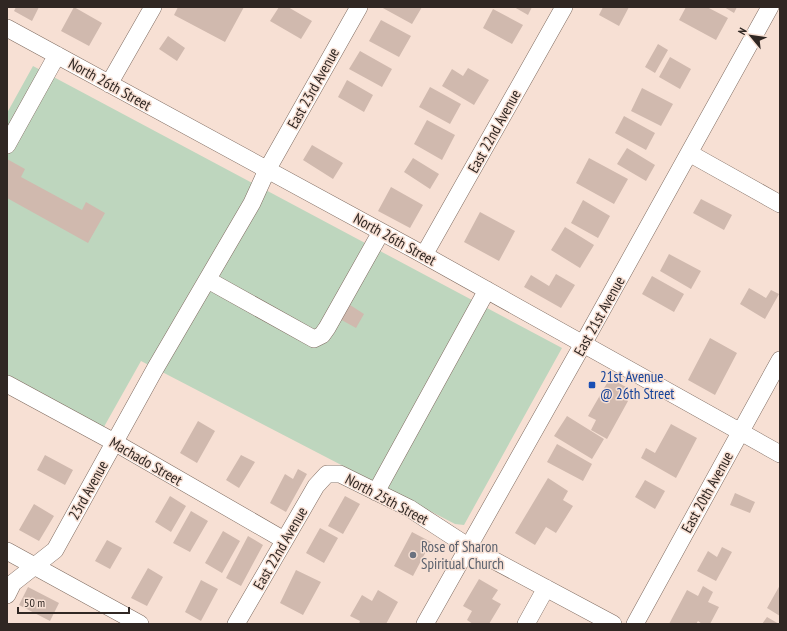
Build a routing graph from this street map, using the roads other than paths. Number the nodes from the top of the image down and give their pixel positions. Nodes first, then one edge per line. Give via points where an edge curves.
1 (153, 7) edge
2 (359, 7) edge
3 (564, 7) edge
4 (770, 7) edge
5 (7, 28) edge
6 (57, 55) junction
7 (109, 84) junction
8 (7, 145) edge
9 (689, 153) junction
10 (267, 170) junction
11 (780, 204) edge
12 (381, 232) junction
13 (424, 255) junction
14 (208, 280) junction
15 (487, 290) junction
16 (583, 344) junction
17 (780, 360) edge
18 (7, 384) edge
19 (740, 432) junction
20 (114, 442) junction
21 (780, 454) edge
22 (327, 474) joint
23 (376, 492) junction
24 (284, 540) junction
25 (470, 547) junction
26 (7, 551) edge
27 (36, 566) junction
28 (546, 588) junction
29 (7, 595) edge
30 (140, 624) edge
31 (236, 624) edge
32 (425, 624) edge
33 (526, 624) edge
34 (613, 624) edge
35 (635, 624) edge

1 - 7 street
2 - 10 street, East 23rd Avenue
3 - 13 street, East 22nd Avenue
4 - 9 street, East 21st Avenue
5 - 6 street, North 26th Street
6 - 7 street, North 26th Street
6 - 8 street
7 - 10 street, North 26th Street
9 - 11 street
9 - 16 street, East 21st Avenue
10 - 12 street, North 26th Street
10 - 14 street, East 23rd Avenue via 252,203
12 - 13 street, North 26th Street
12 - 14 street via 327,328 322,335 314,339
13 - 15 street, North 26th Street
14 - 20 street, 23rd Avenue
15 - 16 street, North 26th Street
15 - 23 street
16 - 19 street, North 26th Street
16 - 25 street, East 21st Avenue
17 - 19 street, East 20th Avenue
18 - 20 street, Machado Street
19 - 21 street, North 26th Street
19 - 35 street, East 20th Avenue
20 - 24 street, Machado Street
20 - 27 street, 23rd Avenue via 55,550
22 - 23 street, North 25th Street via 340,474
22 - 24 street, East 22nd Avenue via 316,486
23 - 25 street, North 25th Street via 409,508
24 - 31 street, East 22nd Avenue
25 - 28 street, North 25th Street
25 - 32 street, East 21st Avenue
26 - 27 street
27 - 29 street, 23rd Avenue via 13,583
27 - 30 street
28 - 33 street
28 - 34 street, North 25th Street

